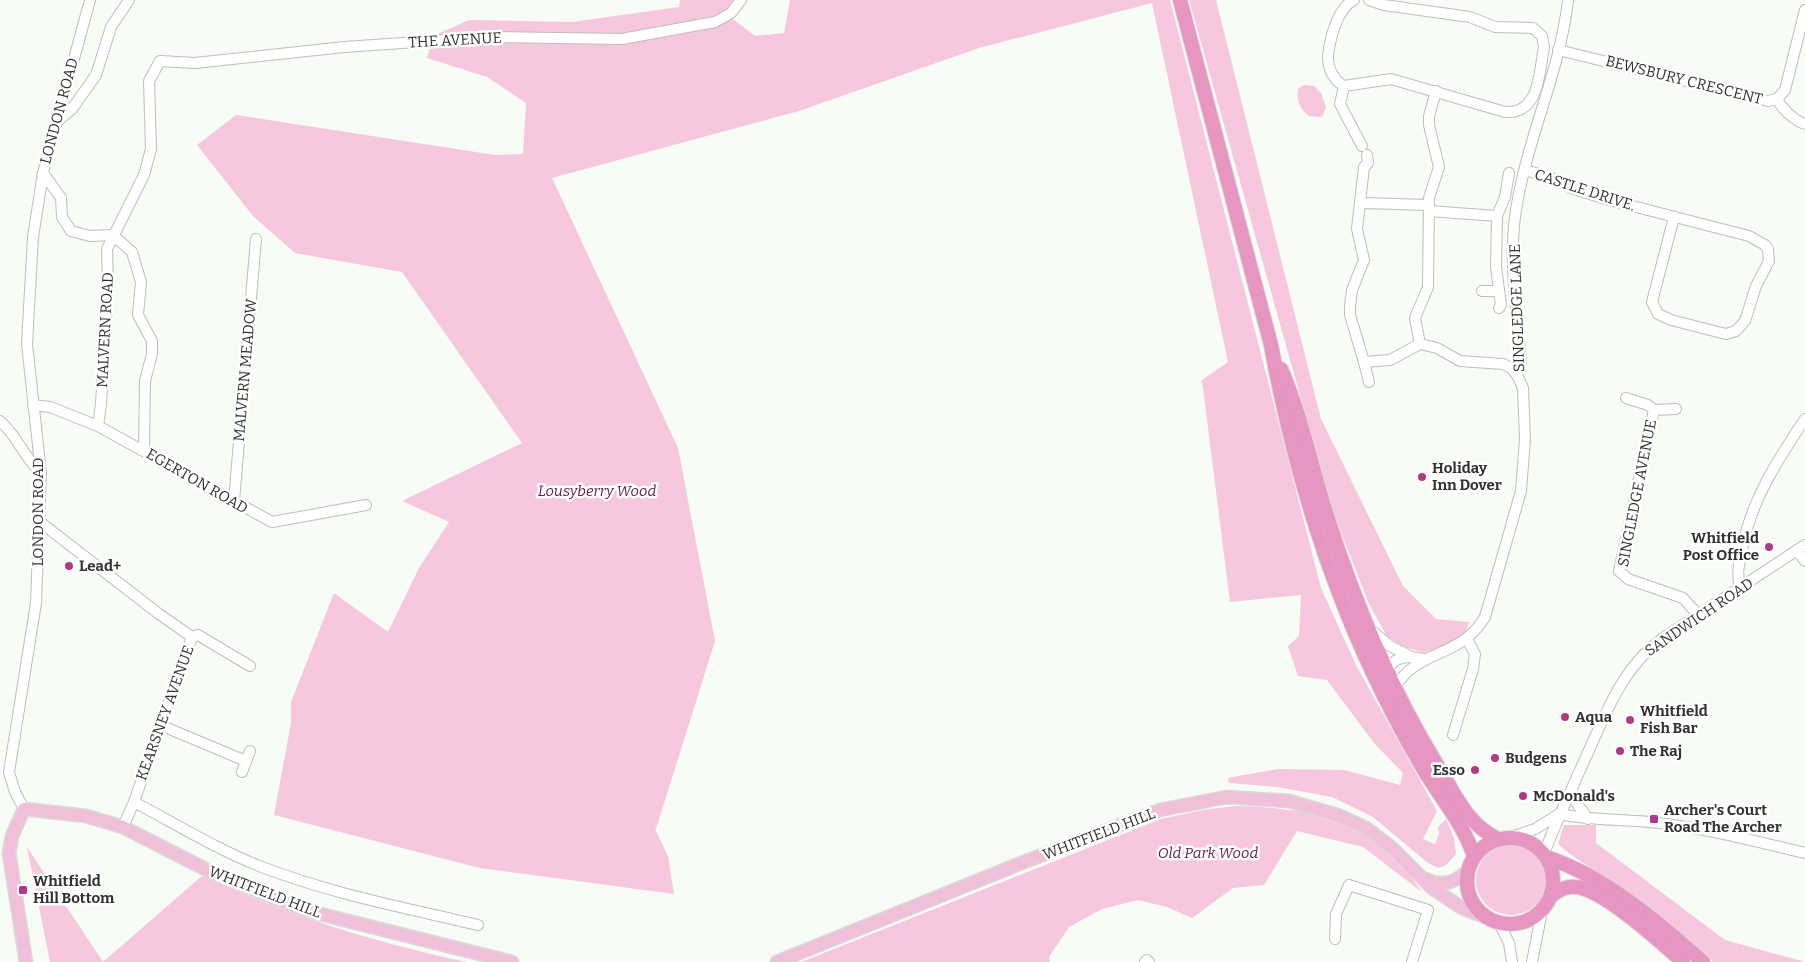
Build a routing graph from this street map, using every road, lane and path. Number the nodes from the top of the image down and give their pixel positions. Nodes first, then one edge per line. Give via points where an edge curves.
1 (90, 0) edge
2 (129, 0) edge
3 (741, 0) edge
4 (1180, 0) edge
5 (1354, 0) edge
6 (1369, 0) edge
7 (1568, 0) edge
8 (1805, 10) edge
9 (1558, 50) junction
10 (160, 61) joint
11 (1344, 86) junction
12 (1436, 91) junction
13 (1777, 99) junction
14 (56, 122) junction
15 (1805, 124) edge
16 (1525, 170) junction
17 (1509, 172) dead end
18 (43, 173) junction
19 (1362, 203) junction
20 (1429, 208) junction
21 (1497, 216) junction
22 (1674, 217) junction
23 (113, 235) junction
24 (256, 238) dead end
25 (1482, 291) dead end
26 (1497, 291) junction
27 (1499, 308) dead end
28 (1420, 344) junction
29 (1271, 345) junction
30 (1364, 362) junction
31 (1518, 375) junction
32 (1369, 382) dead end
33 (1626, 398) dead end
34 (33, 405) junction
35 (1676, 409) dead end
36 (1654, 410) junction
37 (1805, 419) edge
38 (0, 421) edge
39 (98, 426) junction
40 (144, 450) junction
41 (41, 473) junction
42 (234, 501) junction
43 (366, 505) dead end
44 (40, 522) junction
45 (1801, 548) edge
46 (1805, 561) edge
47 (1741, 588) junction
48 (1699, 616) junction
49 (1368, 626) junction
50 (192, 637) junction
51 (1467, 639) junction
52 (1408, 655) junction
53 (1424, 659) junction
54 (250, 666) dead end
55 (1387, 670) junction
56 (1395, 687) junction
57 (1385, 699) junction
58 (160, 725) junction
59 (1453, 735) dead end
60 (242, 772) dead end
61 (1570, 794) junction
62 (134, 802) junction
63 (24, 808) junction
64 (1559, 814) junction
65 (1588, 818) junction
66 (123, 827) junction
67 (1505, 838) junction
68 (1805, 853) edge
69 (1545, 855) junction
70 (1474, 856) junction
71 (1468, 870) junction
72 (1417, 873) junction
73 (1591, 887) junction
74 (1551, 896) junction
75 (1542, 911) junction
76 (1493, 921) junction
77 (478, 925) dead end
78 (1335, 939) dead end
79 (26, 962) edge
80 (512, 962) edge
81 (777, 962) edge
82 (1145, 962) edge
83 (1149, 962) edge
84 (1412, 962) edge
85 (1512, 962) edge
86 (1532, 962) edge
87 (1682, 962) edge
88 (1703, 962) edge

1 - 14 street, LONDON ROAD
2 - 14 street via 111,27 96,75 72,109
3 - 10 street, THE AVENUE via 731,13 715,22 622,39 491,37 344,47 195,63
4 - 29 highway
5 - 11 street via 1341,12 1328,56 1334,79
6 - 12 street via 1470,17 1495,27 1533,28 1542,36 1544,47 1535,94 1521,111 1505,112
7 - 9 street, SINGLEDGE LANE
8 - 13 street, BEWSBURY CRESCENT via 1785,90
9 - 13 street, BEWSBURY CRESCENT via 1768,101
9 - 16 street, SINGLEDGE LANE
10 - 23 street, MALVERN ROAD via 149,81 150,149 144,175
11 - 12 street via 1391,79
11 - 19 street via 1340,104 1368,162 1364,167
12 - 20 street via 1428,125 1439,167
13 - 15 street via 1786,111
14 - 18 street, LONDON ROAD
16 - 22 street, CASTLE DRIVE. via 1574,189
16 - 31 street, SINGLEDGE LANE via 1516,210 1513,260 1521,361
17 - 21 street via 1505,197
18 - 23 street via 61,198 62,217 71,231 90,236
18 - 34 street, LONDON ROAD via 29,278 27,344
19 - 20 street
19 - 30 street via 1357,229 1364,260 1352,290 1350,315
20 - 21 street
20 - 28 street via 1428,287 1415,318
21 - 26 street
22 - 22 street, CASTLE DRIVE. via 1749,236 1760,240 1768,249 1769,261 1756,286 1745,321 1736,331 1726,334 1671,320 1658,314 1654,308 1652,302
23 - 39 street, MALVERN ROAD via 107,249 108,286
23 - 40 street via 132,252 141,282 138,315 152,342 145,381
24 - 42 street, MALVERN MEADOW
25 - 26 street
26 - 27 street
28 - 30 street via 1390,360
28 - 31 street via 1437,348 1460,361 1503,364
29 - 49 highway via 1293,396 1326,512
29 - 57 highway via 1281,401 1315,520 1351,620
30 - 32 street
31 - 51 street, SINGLEDGE LANE via 1523,388 1525,439 1521,492 1485,617 1478,630
33 - 36 street, SINGLEDGE AVENUE
34 - 39 street, EGERTON ROAD via 50,407
34 - 41 street, LONDON ROAD
35 - 36 street, SINGLEDGE AVENUE
36 - 48 street, SINGLEDGE AVENUE via 1619,572 1628,579 1683,598
37 - 47 street via 1754,504 1740,559 1738,582
38 - 41 street
39 - 40 street, EGERTON ROAD
40 - 42 street, EGERTON ROAD
41 - 44 street, LONDON ROAD
42 - 43 street, EGERTON ROAD via 272,522
44 - 50 street, KEARSNEY AVENUE
44 - 63 street, LONDON ROAD via 36,603 9,772
45 - 46 street
45 - 47 street, SANDWICH ROAD
47 - 48 street, SANDWICH ROAD
48 - 61 street, SANDWICH ROAD via 1655,644 1630,669 1612,700
49 - 52 street via 1390,646
49 - 55 highway
50 - 54 street via 198,635
50 - 58 street, KEARSNEY AVENUE
51 - 53 street, SINGLEDGE LANE
51 - 59 street via 1475,654 1473,669
52 - 53 street
52 - 55 street via 1398,658
53 - 56 street, SINGLEDGE LANE via 1409,669
55 - 56 highway
55 - 57 street
56 - 67 highway via 1462,807 1479,827
57 - 70 highway via 1426,774 1463,829
58 - 60 street via 248,756
58 - 62 street, KEARSNEY AVENUE
61 - 64 street, SANDWICH ROAD
61 - 65 street
62 - 66 street, KEARSNEY AVENUE
62 - 77 street, WHITFIELD HILL via 262,867 319,887
63 - 66 main road, WHITFIELD HILL via 86,816
63 - 79 main road via 8,853
64 - 65 street
64 - 67 street, SANDWICH ROAD via 1535,829
64 - 69 street, SANDWICH ROAD
65 - 68 street via 1717,832
66 - 80 main road, WHITFIELD HILL via 213,873 304,910
67 - 69 highway via 1530,842
67 - 70 highway via 1482,847
69 - 73 highway via 1586,874
69 - 74 highway via 1553,876
70 - 71 highway
71 - 72 main road, WHITFIELD HILL via 1446,884 1427,880
71 - 76 highway via 1470,898 1477,909
72 - 76 main road, WHITFIELD HILL via 1450,901
72 - 81 main road, WHITFIELD HILL via 1366,828 1340,816 1289,801 1218,798 1160,810
73 - 74 highway via 1568,887
73 - 87 highway
73 - 88 highway via 1662,926
74 - 75 highway
75 - 76 highway via 1522,923
75 - 86 street
76 - 85 street via 1509,943
78 - 84 street via 1336,914 1349,885 1428,910
82 - 83 street

